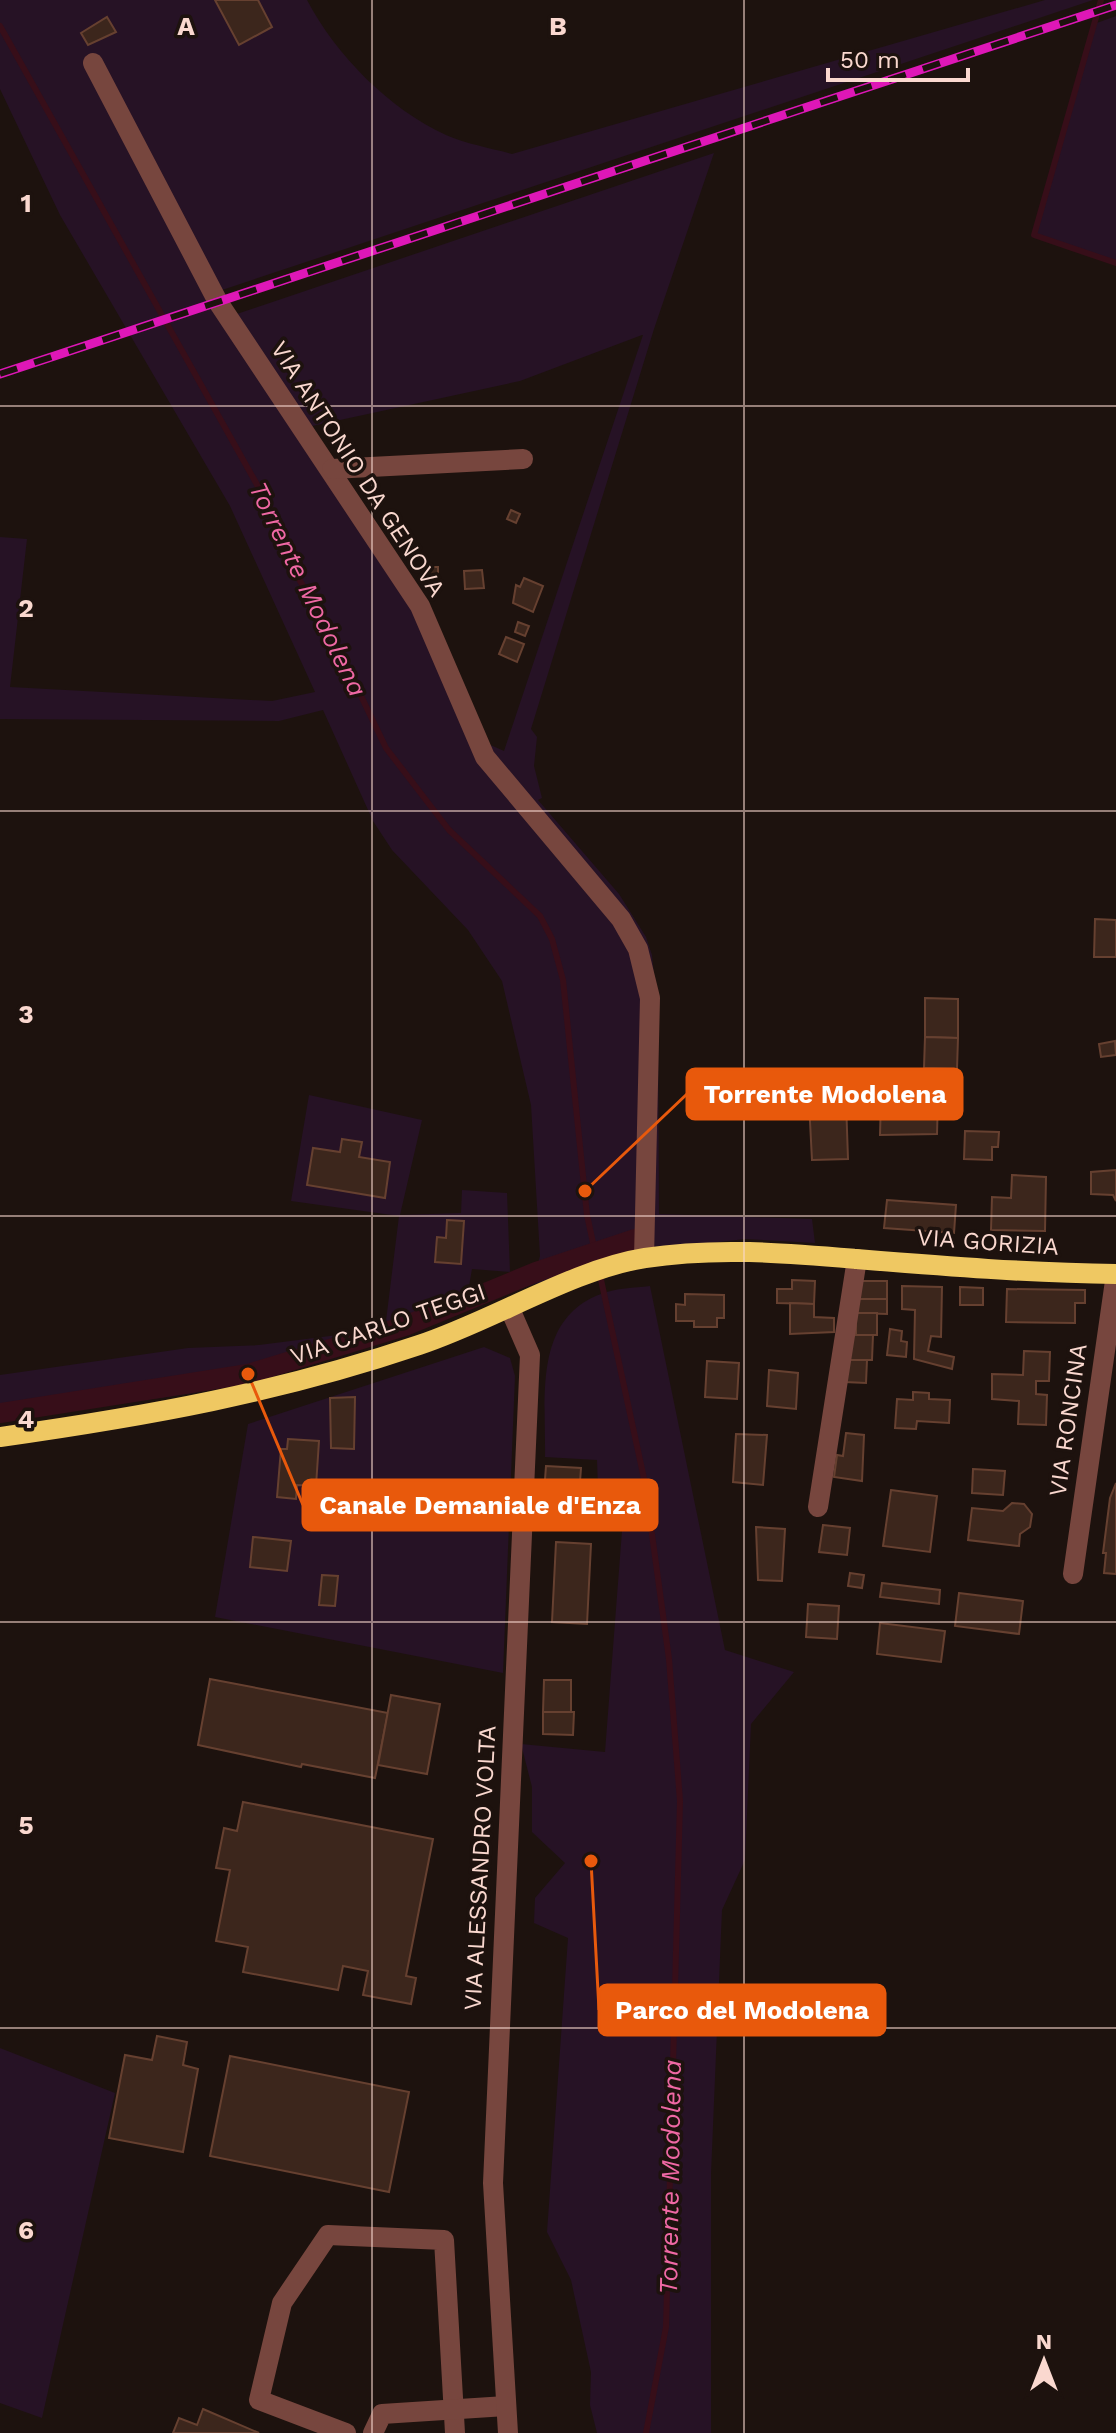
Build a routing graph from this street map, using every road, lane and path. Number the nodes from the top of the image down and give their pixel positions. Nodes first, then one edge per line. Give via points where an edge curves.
1 (93, 63) dead end
2 (523, 459) dead end
3 (332, 469) junction
4 (857, 1259) junction
5 (637, 1260) junction
6 (1116, 1274) edge
7 (510, 1309) junction
8 (0, 1437) edge
9 (818, 1507) dead end
10 (1073, 1574) dead end
11 (506, 2406) junction
12 (455, 2410) junction
13 (346, 2433) edge
14 (373, 2433) edge
15 (455, 2433) edge
16 (508, 2433) edge

1 - 3 street, VIA ANTONIO DA GENOVA via 218,302
2 - 3 street
3 - 5 street, VIA ANTONIO DA GENOVA via 420,606 485,757 621,919 638,949 650,998
4 - 5 main road, VIA GORIZIA via 760,1250
4 - 6 main road, VIA GORIZIA
4 - 9 street
5 - 7 main road, VIA GORIZIA
6 - 10 street, VIA RONCINA
7 - 8 main road, VIA CARLO TEGGI via 352,1369 267,1392
7 - 11 street, VIA ALESSANDRO VOLTA via 530,1355 493,2183
11 - 12 street
11 - 16 street, VIA ALESSANDRO VOLTA
12 - 13 street via 444,2240 328,2235 282,2303 259,2400
12 - 14 street via 382,2414
12 - 15 street

